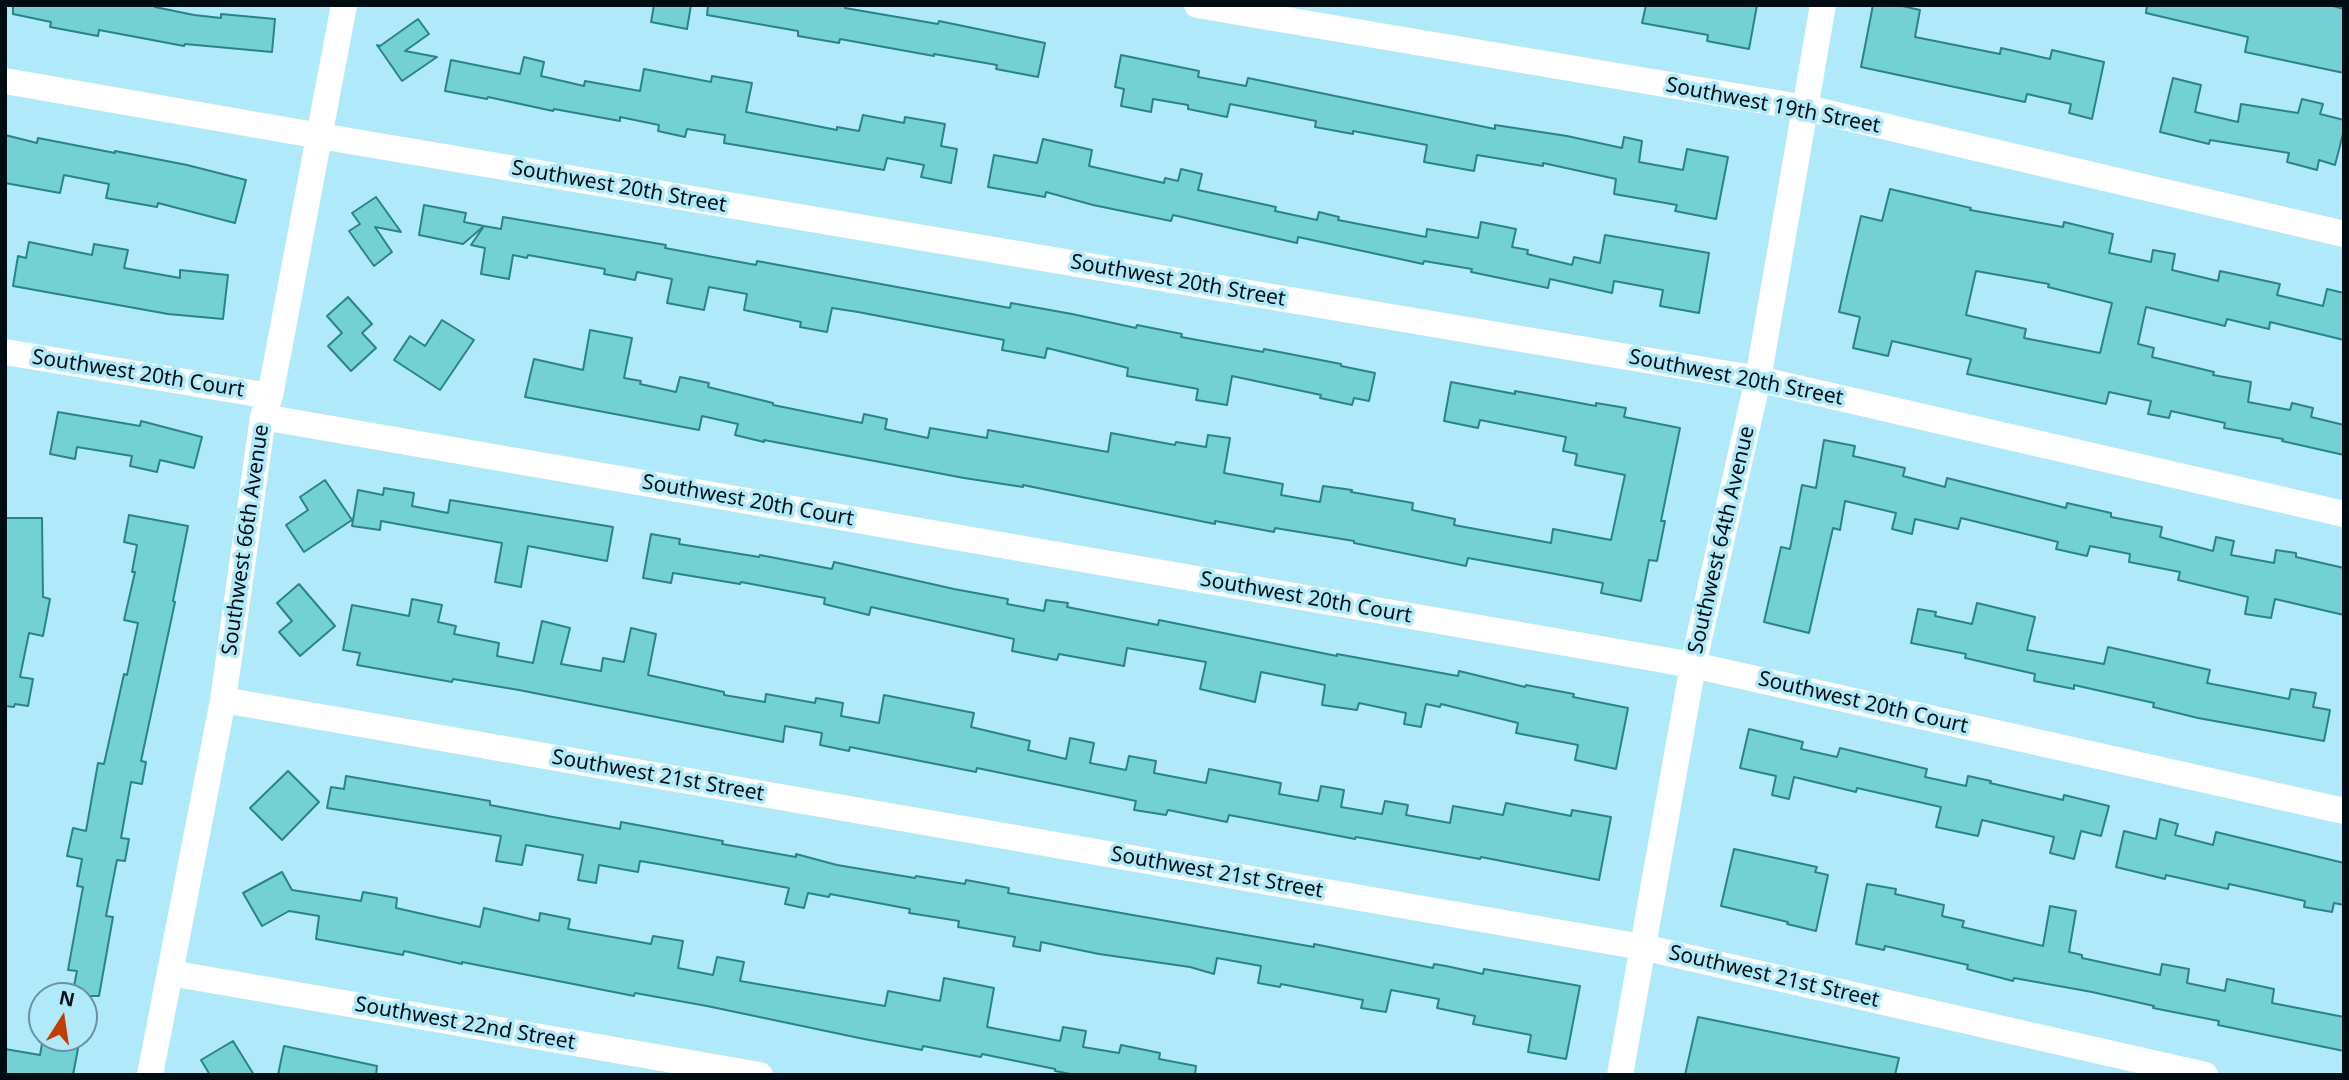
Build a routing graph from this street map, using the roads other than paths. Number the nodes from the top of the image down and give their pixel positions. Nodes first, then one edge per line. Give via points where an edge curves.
1 (344, 5) edge
2 (1197, 5) edge
3 (1823, 5) edge
4 (5, 81) edge
5 (1806, 108) junction
6 (320, 136) junction
7 (2344, 234) edge
8 (5, 352) edge
9 (1758, 379) junction
10 (266, 407) junction
11 (2344, 514) edge
12 (1693, 665) junction
13 (223, 700) junction
14 (2344, 811) edge
15 (1643, 947) junction
16 (170, 973) junction
17 (150, 1075) edge
18 (760, 1075) edge
19 (1620, 1075) edge
20 (2205, 1075) edge

1 - 6 street, Southwest 66th Avenue
2 - 5 street, Southwest 19th Street
3 - 5 street, Southwest 64th Avenue
4 - 6 street, Southwest 20th Street
5 - 7 street, Southwest 19th Street
5 - 9 street, Southwest 64th Avenue
6 - 9 street, Southwest 20th Street
6 - 10 street, Southwest 66th Avenue
8 - 10 street, Southwest 20th Court
9 - 11 street, Southwest 20th Street
9 - 12 street, Southwest 64th Avenue
10 - 12 street, Southwest 20th Court
10 - 13 street, Southwest 66th Avenue
12 - 14 street, Southwest 20th Court
12 - 15 street, Southwest 64th Avenue
13 - 15 street, Southwest 21st Street
13 - 16 street, Southwest 66th Avenue
15 - 19 street, Southwest 64th Avenue
15 - 20 street, Southwest 21st Street
16 - 17 street, Southwest 66th Avenue
16 - 18 street, Southwest 22nd Street

